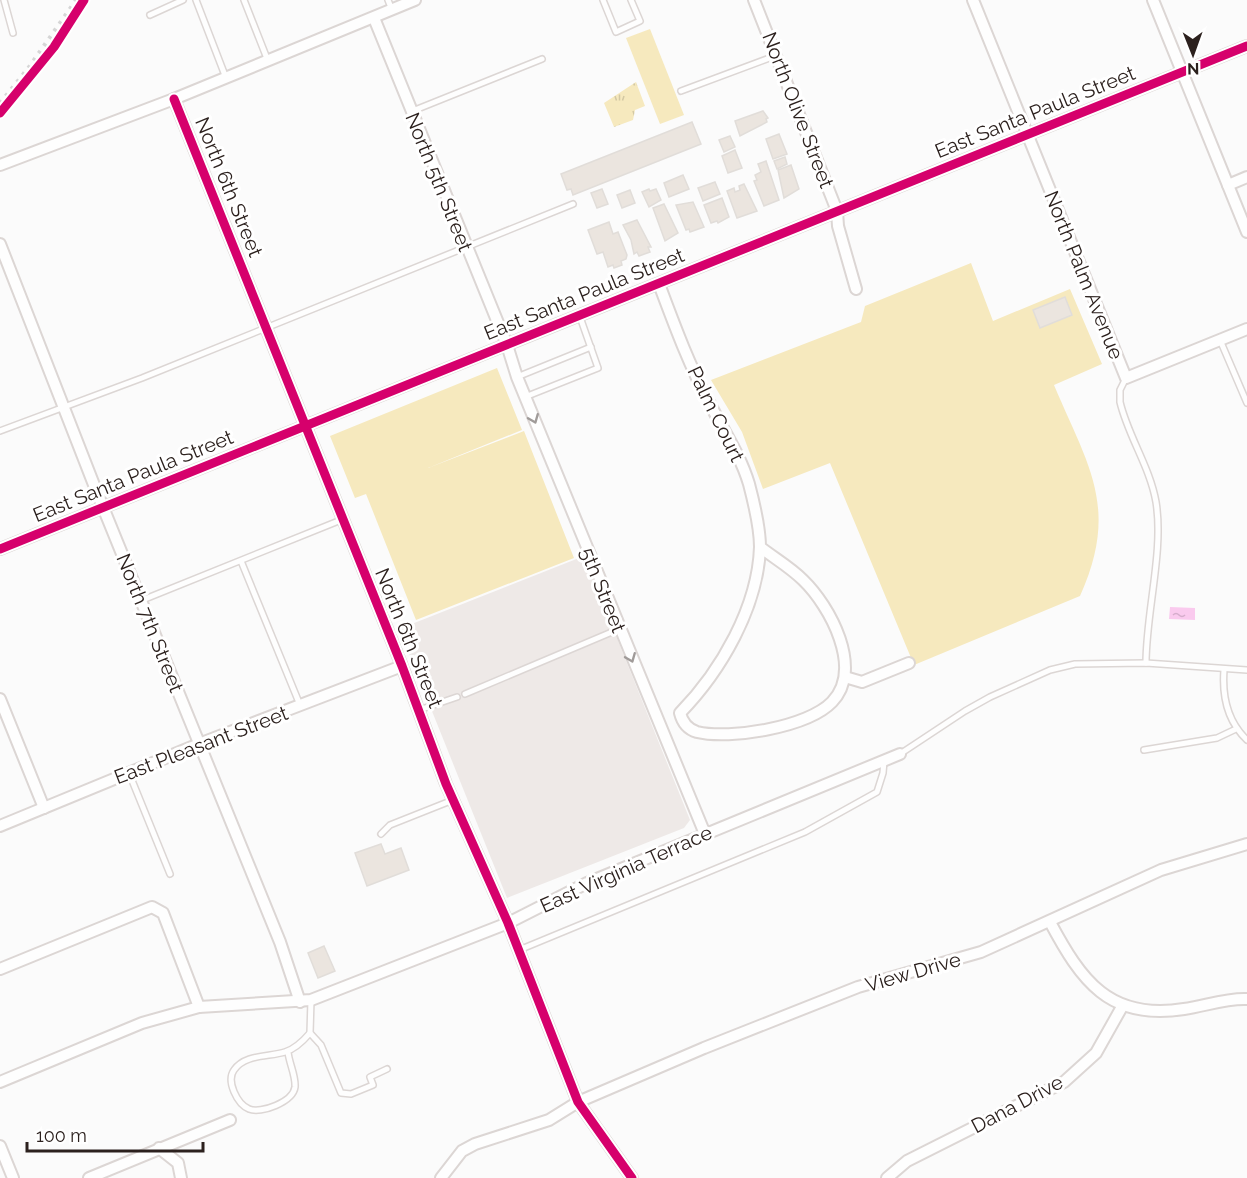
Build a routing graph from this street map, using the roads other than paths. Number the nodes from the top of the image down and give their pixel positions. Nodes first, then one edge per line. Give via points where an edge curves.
1 (4, 0) edge
2 (183, 0) edge
3 (196, 0) edge
4 (244, 0) edge
5 (416, 0) edge
6 (603, 0) edge
7 (631, 0) edge
8 (754, 0) edge
9 (973, 0) edge
10 (1153, 0) edge
11 (390, 5) edge
12 (150, 15) dead end
13 (374, 18) junction
14 (13, 33) dead end
15 (1247, 46) edge
16 (777, 55) junction
17 (542, 58) dead end
18 (268, 61) junction
19 (1182, 72) junction
20 (226, 78) junction
21 (681, 91) dead end
22 (174, 99) junction
23 (411, 112) junction
24 (1028, 135) junction
25 (0, 165) edge
26 (1247, 177) edge
27 (1228, 185) junction
28 (573, 204) dead end
29 (837, 211) junction
30 (1247, 231) edge
31 (467, 249) junction
32 (1, 251) edge
33 (659, 284) junction
34 (856, 290) dead end
35 (580, 317) junction
36 (266, 328) junction
37 (1247, 329) edge
38 (1220, 340) junction
39 (507, 345) junction
40 (591, 347) junction
41 (517, 377) junction
42 (1126, 378) junction
43 (525, 397) junction
44 (1247, 404) edge
45 (65, 409) junction
46 (306, 426) junction
47 (0, 431) edge
48 (104, 507) junction
49 (341, 520) junction
50 (760, 547) junction
51 (0, 549) edge
52 (241, 561) junction
53 (140, 601) junction
54 (619, 629) junction
55 (909, 663) dead end
56 (1146, 663) junction
57 (402, 666) junction
58 (1224, 670) junction
59 (1247, 670) edge
60 (845, 677) junction
61 (465, 694) dead end
62 (457, 698) dead end
63 (0, 699) edge
64 (301, 706) junction
65 (419, 710) junction
66 (1236, 729) junction
67 (1247, 740) edge
68 (199, 744) junction
69 (1144, 750) dead end
70 (900, 754) joint
71 (884, 761) junction
72 (129, 773) junction
73 (453, 800) junction
74 (44, 808) junction
75 (0, 826) edge
76 (381, 834) dead end
77 (705, 834) junction
78 (1247, 844) edge
79 (170, 874) dead end
80 (1050, 922) junction
81 (508, 923) junction
82 (519, 950) junction
83 (0, 969) edge
84 (1247, 999) edge
85 (305, 1001) junction
86 (1123, 1005) junction
87 (199, 1007) junction
88 (310, 1033) junction
89 (288, 1052) junction
90 (387, 1069) dead end
91 (0, 1082) edge
92 (578, 1102) junction
93 (230, 1120) dead end
94 (0, 1146) edge
95 (159, 1148) junction
96 (13, 1178) edge
97 (89, 1178) edge
98 (181, 1178) edge
99 (441, 1178) edge
100 (632, 1178) edge
101 (887, 1178) edge

1 - 14 lane
2 - 12 lane
3 - 20 lane
4 - 18 lane
5 - 11 street
6 - 7 lane via 616,32 640,21
8 - 16 street, North Olive Street
9 - 24 street, North Palm Avenue
10 - 19 street
11 - 13 street
13 - 18 street
13 - 23 street, North 5th Street
15 - 19 street, East Santa Paula Street
16 - 21 lane
16 - 29 street, North Olive Street
17 - 23 lane
18 - 20 street
19 - 24 street, East Santa Paula Street
19 - 27 street
20 - 22 street
22 - 25 street
22 - 36 street, North 6th Street
23 - 31 street, North 5th Street
24 - 29 street, East Santa Paula Street
24 - 42 street, North Palm Avenue
26 - 27 street
27 - 30 street
28 - 31 lane
29 - 33 street, East Santa Paula Street
29 - 34 street, North Olive Street
31 - 36 lane
31 - 39 street, North 5th Street
32 - 45 street, North 7th Street
33 - 35 street, East Santa Paula Street
33 - 50 street, Palm Court via 709,402 728,433 744,472
35 - 39 street, East Santa Paula Street
35 - 40 lane
36 - 45 lane
36 - 46 street, North 6th Street
37 - 38 street
38 - 42 street
38 - 44 lane
39 - 41 street, 5th Street
39 - 46 street, East Santa Paula Street
40 - 41 lane
40 - 43 lane via 598,368
41 - 43 street, 5th Street
42 - 56 lane, North Palm Avenue via 1120,402 1157,512
43 -> 54 street, 5th Street
45 - 47 lane
45 - 48 street, North 7th Street
46 - 48 street, East Santa Paula Street
46 - 49 street, North 6th Street
48 - 51 street, East Santa Paula Street
48 - 53 street, North 7th Street
49 - 52 lane
49 - 57 street, North 6th Street
50 - 60 street via 805,582 828,613 840,642
50 - 60 street, Palm Court via 753,587 734,637 680,713 683,723 695,732 729,734 750,733 795,721 833,701
52 - 53 lane
52 - 64 lane
53 - 68 street, North 7th Street
54 - 61 lane
54 -> 77 street, 5th Street
55 - 60 street via 862,682
56 - 58 lane, East Virginia Terrace
56 - 70 lane, East Virginia Terrace via 1075,664 1050,670 964,711
57 - 64 street, East Pleasant Street
57 - 65 street, North 6th Street
58 - 59 lane, East Virginia Terrace
58 - 66 lane via 1225,698
62 - 65 lane
63 - 74 street
64 - 68 street, East Pleasant Street
65 - 73 street, North 6th Street
66 - 67 lane
66 - 69 lane via 1217,738
68 - 72 street, East Pleasant Street
68 - 85 street, North 7th Street
70 - 71 street, East Virginia Terrace
71 - 77 street, East Virginia Terrace
71 - 82 lane via 876,792 805,832
72 - 74 street, East Pleasant Street
72 - 79 lane
73 - 76 lane via 390,825
73 - 81 street, North 6th Street
74 - 75 street, East Pleasant Street
77 - 81 street, East Virginia Terrace via 546,902
78 - 80 street, View Drive via 1161,870
80 - 86 street via 1079,972
80 - 92 street, View Drive via 981,952 847,992
81 - 82 street, North 6th Street
81 - 85 street, East Virginia Terrace
82 - 92 street, North 6th Street
83 - 87 street via 152,908 163,914
84 - 86 street via 1166,1011
85 - 87 street, East Virginia Terrace
85 - 88 lane
86 - 101 street, Dana Drive via 1106,1040 1064,1082 907,1161
87 - 91 street, East Virginia Terrace via 142,1023
88 - 89 lane
88 - 90 lane via 321,1045 341,1093 351,1094 373,1085 370,1077
89 - 89 lane via 256,1058 236,1067 231,1078 233,1088 244,1106 260,1110 294,1092 296,1085
92 - 99 street, View Drive via 549,1120 468,1148 453,1160
92 - 100 street, North 6th Street
93 - 95 street
94 - 96 street
95 - 97 street
95 - 98 street via 178,1163

